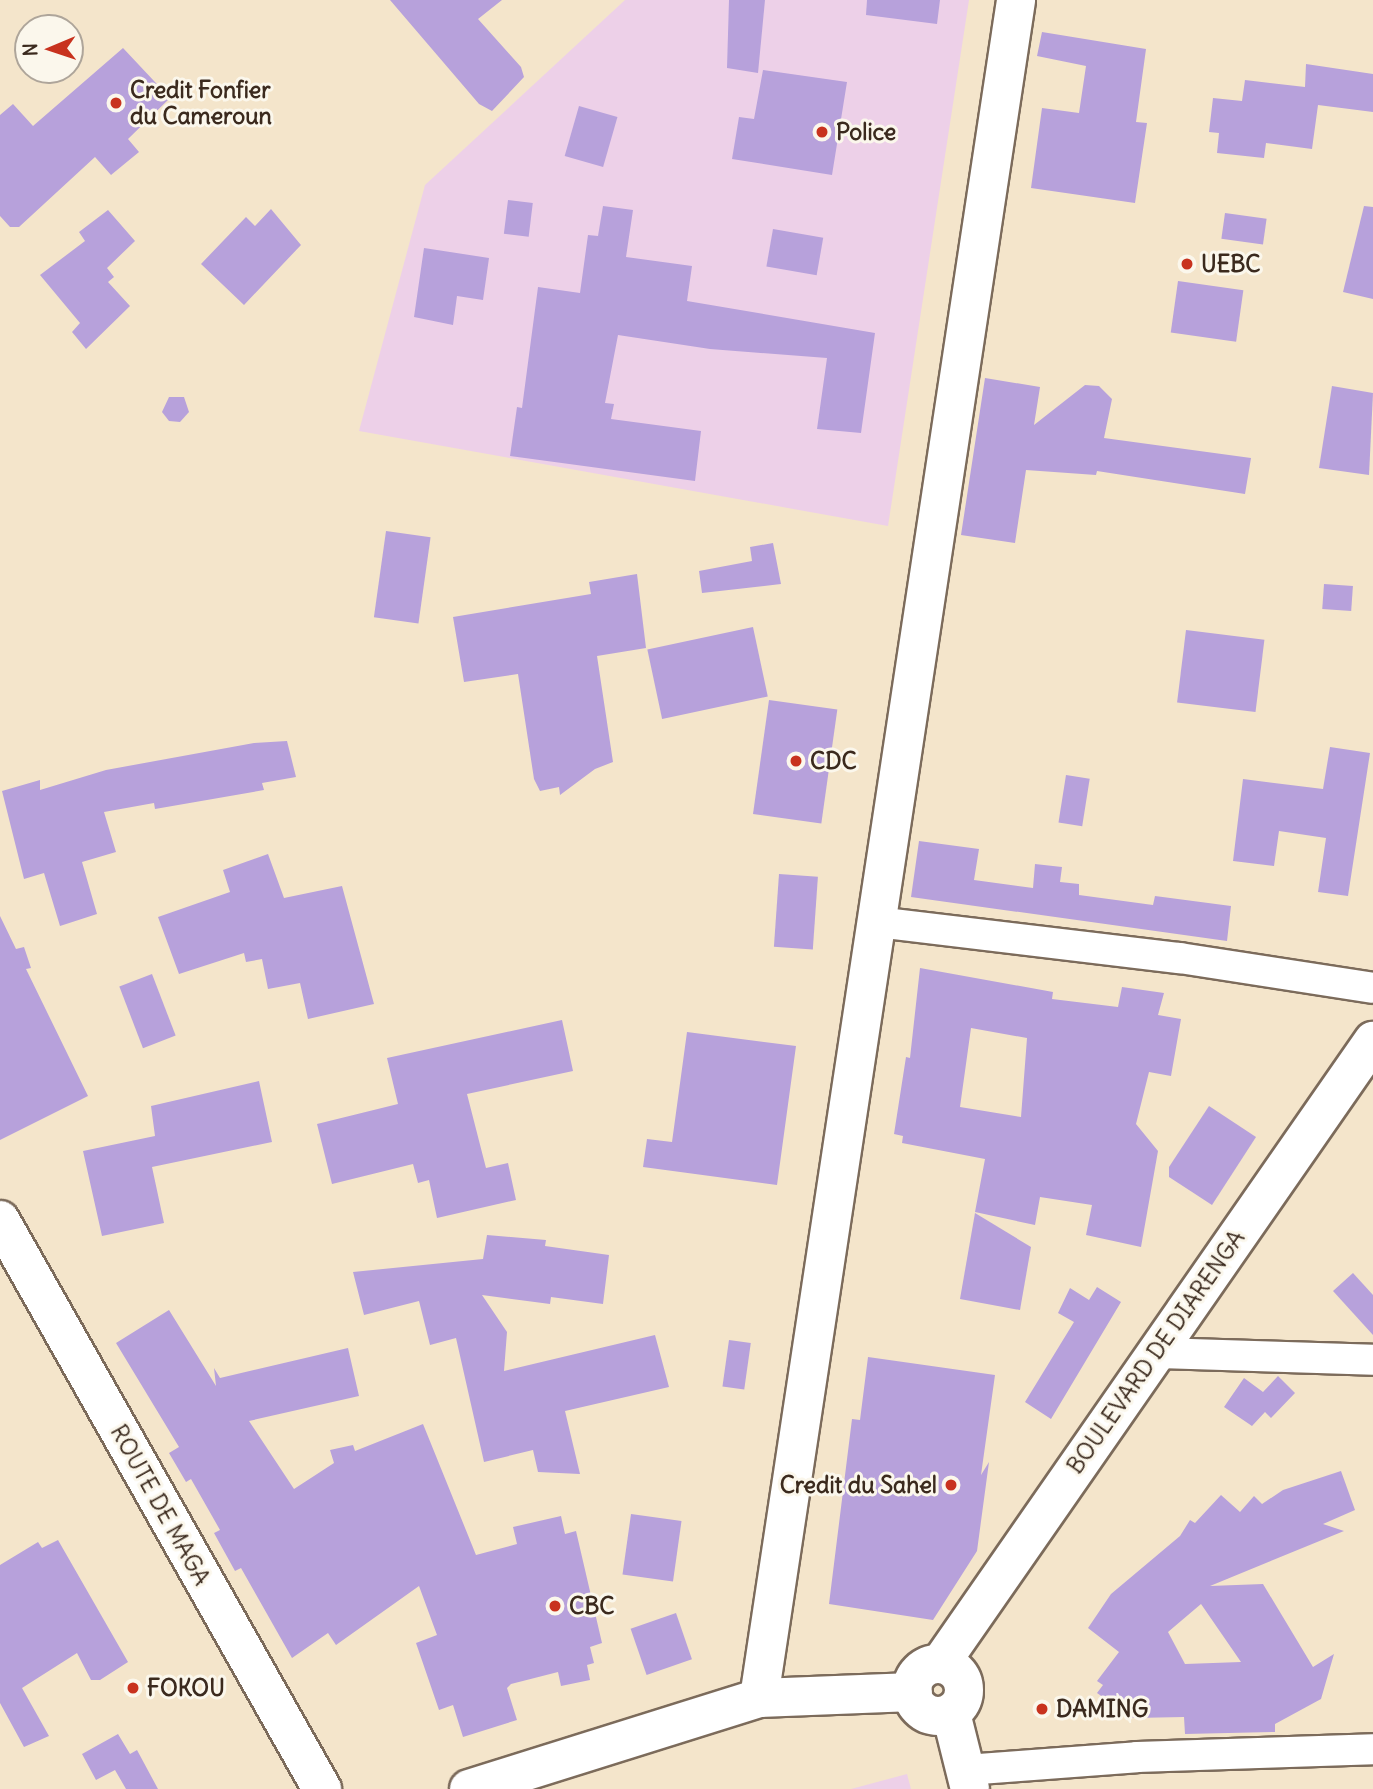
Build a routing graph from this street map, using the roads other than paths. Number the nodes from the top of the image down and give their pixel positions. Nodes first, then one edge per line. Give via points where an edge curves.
1 (1016, 0) edge
2 (876, 922) junction
3 (1373, 988) edge
4 (1373, 1041) edge
5 (0, 1220) edge
6 (1156, 1353) junction
7 (1373, 1360) edge
8 (940, 1664) junction
9 (912, 1692) junction
10 (759, 1698) junction
11 (951, 1713) junction
12 (1373, 1749) edge
13 (968, 1780) edge
14 (322, 1789) edge
15 (469, 1789) edge

1 - 2 main road
2 - 3 street via 1180,958
2 - 10 main road
4 - 6 main road, BOULEVARD DE DIARENGA
5 - 14 main road, ROUTE DE MAGA
6 - 7 street
6 - 8 main road, BOULEVARD DE DIARENGA
8 - 9 main road via 920,1671
8 - 11 main road via 960,1675 964,1688 961,1703
9 - 10 main road
9 - 11 main road via 922,1711 936,1717
10 - 15 main road
11 - 13 main road
12 - 13 street via 1138,1757

